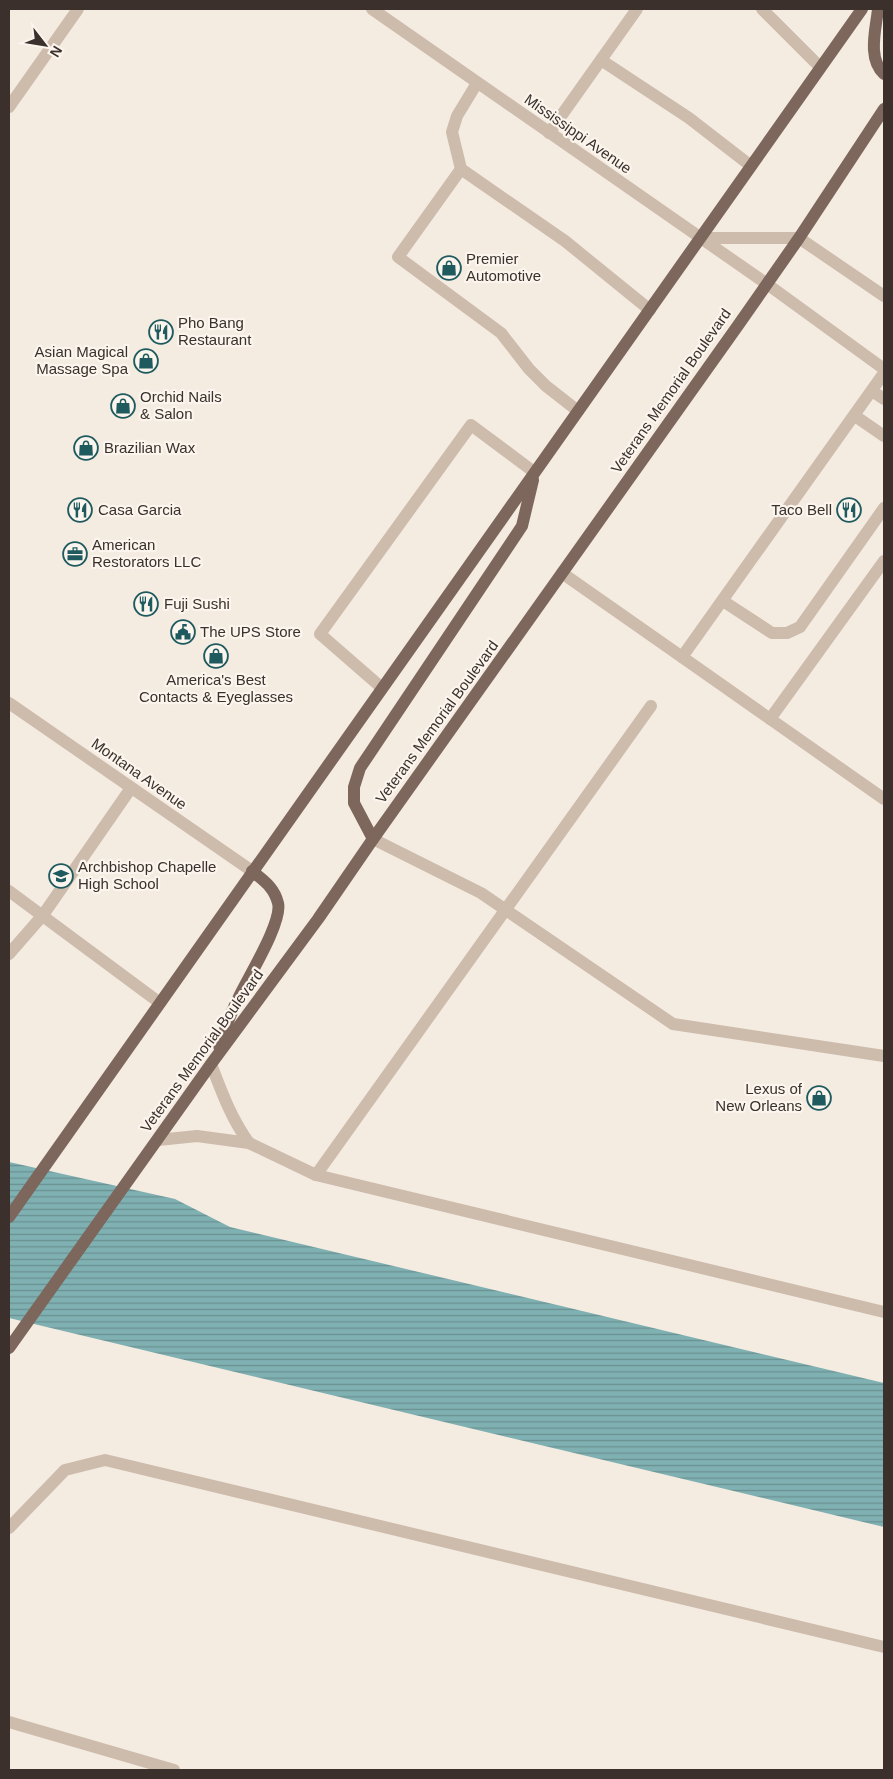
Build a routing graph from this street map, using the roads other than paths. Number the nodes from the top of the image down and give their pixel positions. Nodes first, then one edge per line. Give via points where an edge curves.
1 (78, 9) edge
2 (372, 9) edge
3 (638, 9) edge
4 (762, 9) edge
5 (862, 9) edge
6 (878, 9) edge
7 (601, 60) junction
8 (820, 67) junction
9 (884, 74) edge
10 (476, 83) junction
11 (9, 107) edge
12 (884, 109) edge
13 (549, 133) junction
14 (751, 166) junction
15 (461, 169) junction
16 (700, 238) junction
17 (799, 238) junction
18 (767, 284) junction
19 (884, 296) edge
20 (650, 310) junction
21 (884, 369) edge
22 (884, 373) edge
23 (872, 391) junction
24 (884, 399) edge
25 (578, 411) junction
26 (855, 416) junction
27 (884, 436) edge
28 (534, 472) junction
29 (884, 508) edge
30 (884, 561) edge
31 (562, 573) junction
32 (723, 601) junction
33 (682, 657) junction
34 (382, 688) junction
35 (9, 703) edge
36 (652, 706) dead end
37 (770, 719) junction
38 (131, 788) junction
39 (884, 799) edge
40 (373, 839) junction
41 (252, 871) junction
42 (9, 891) edge
43 (506, 910) junction
44 (42, 915) junction
45 (9, 954) edge
46 (160, 1003) junction
47 (884, 1056) edge
48 (211, 1064) junction
49 (158, 1140) junction
50 (249, 1143) junction
51 (316, 1175) junction
52 (9, 1217) edge
53 (884, 1312) edge
54 (11, 1345) edge
55 (9, 1528) edge
56 (884, 1647) edge
57 (9, 1722) edge
58 (174, 1770) edge

1 - 11 street
2 - 10 street, Mississippi Avenue
3 - 7 street
4 - 8 street
5 - 8 main road
6 - 9 main road via 874,57
7 - 13 street
7 - 14 street via 689,118
8 - 14 main road
10 - 13 street, Mississippi Avenue
10 - 15 street via 457,116 452,132
12 - 17 main road, Veterans Memorial Boulevard
13 - 16 street, Mississippi Avenue
14 - 16 main road
15 - 20 street via 565,241
15 - 25 street via 398,257 500,333 541,380
16 - 17 street
16 - 18 street, Mississippi Avenue
16 - 20 main road
17 - 18 main road, Veterans Memorial Boulevard
17 - 19 street
18 - 21 street, Mississippi Avenue
18 - 31 main road, Veterans Memorial Boulevard
20 - 25 main road
22 - 23 street
23 - 24 street
23 - 26 street
25 - 28 main road
26 - 27 street
26 - 32 street
28 - 34 main road
28 - 34 street via 471,425 320,634
28 - 40 main road via 522,526 360,768 354,787 354,803
29 - 32 street via 800,627 787,633 772,633
30 - 37 street
31 - 33 street
31 - 40 main road, Veterans Memorial Boulevard
32 - 33 street
33 - 37 street
34 - 41 main road
35 - 38 street, Montana Avenue
36 - 43 street
37 - 39 street
38 - 41 street, Montana Avenue
38 - 44 street
40 - 43 street via 481,893
40 - 48 main road, Veterans Memorial Boulevard
41 - 46 main road
41 - 48 main road via 273,889 279,905 263,952 237,1000
42 - 44 street
43 - 47 street via 673,1024
43 - 51 street
44 - 45 street
44 - 46 street
46 - 52 main road
48 - 49 main road, Veterans Memorial Boulevard
48 - 50 street via 235,1123
49 - 50 street via 197,1136
49 - 54 main road, Veterans Memorial Boulevard
50 - 51 street
51 - 53 street
55 - 56 street via 65,1470 104,1460
57 - 58 street

